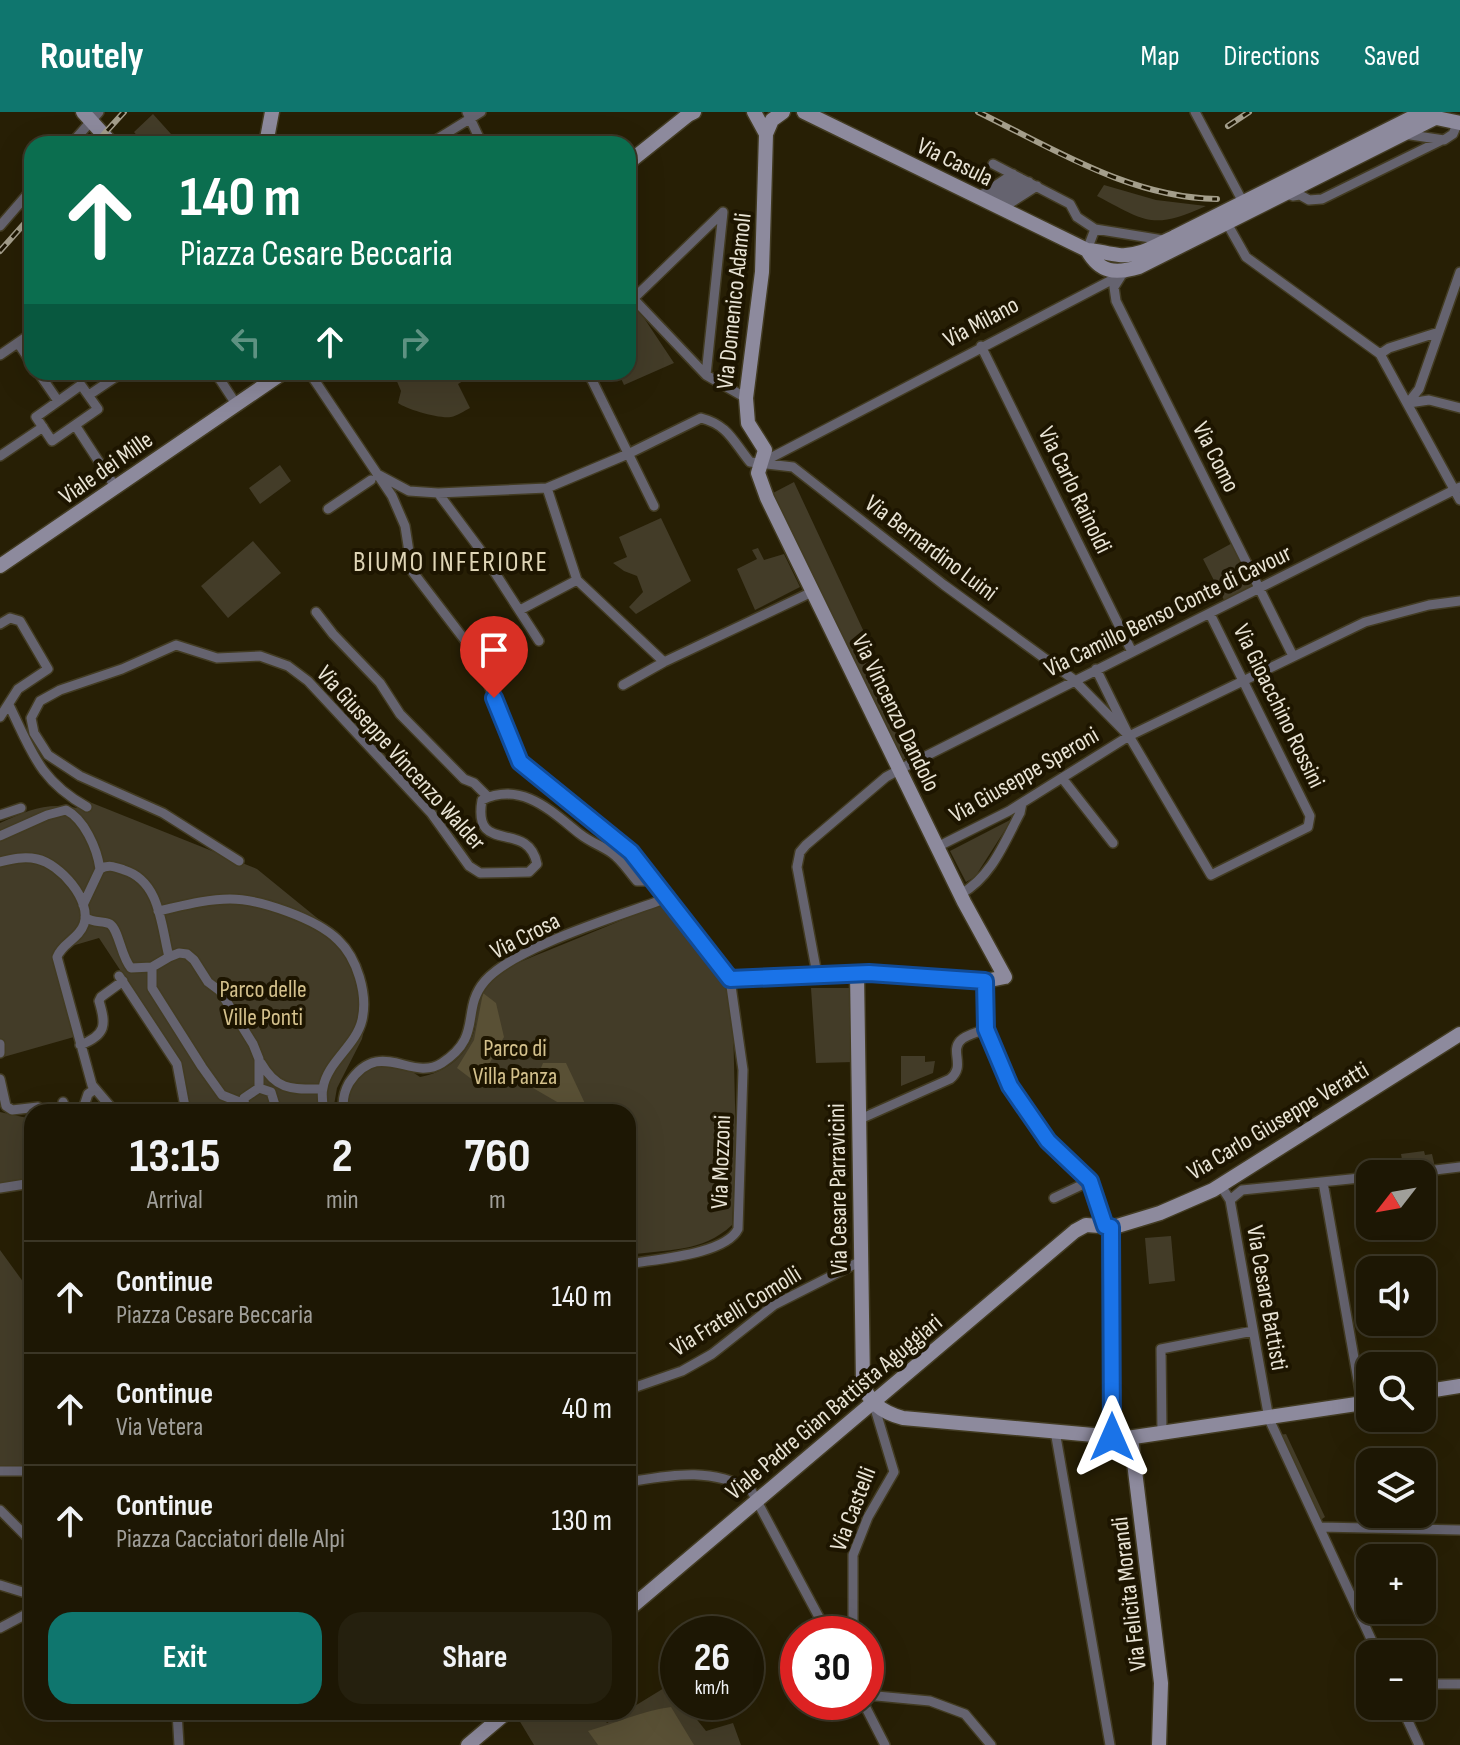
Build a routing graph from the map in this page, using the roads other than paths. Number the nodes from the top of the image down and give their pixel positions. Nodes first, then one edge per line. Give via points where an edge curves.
1 (272, 112) edge
2 (481, 112) edge
3 (754, 112) edge
4 (783, 112) edge
5 (804, 112) edge
6 (1195, 112) edge
7 (691, 113) edge
8 (91, 115) edge
9 (469, 115) edge
10 (1435, 118) junction
11 (1459, 122) edge
12 (766, 134) junction
13 (1404, 134) junction
14 (77, 136) edge
15 (106, 136) edge
16 (268, 136) edge
17 (440, 136) edge
18 (478, 136) edge
19 (1442, 140) junction
20 (636, 157) edge
21 (993, 164) dead end
22 (1025, 180) junction
23 (1287, 194) junction
24 (24, 198) edge
25 (989, 204) junction
26 (1246, 208) junction
27 (1224, 219) junction
28 (0, 226) edge
29 (1095, 229) junction
30 (1174, 237) junction
31 (1150, 249) joint
32 (1087, 250) junction
33 (1139, 267) junction
34 (1460, 272) edge
35 (1123, 275) junction
36 (636, 291) edge
37 (636, 301) edge
38 (1439, 332) junction
39 (24, 339) edge
40 (18, 343) junction
41 (981, 346) junction
42 (24, 352) edge
43 (1380, 354) junction
44 (0, 355) edge
45 (706, 375) junction
46 (44, 380) edge
47 (111, 380) edge
48 (220, 380) edge
49 (267, 380) edge
50 (314, 380) edge
51 (592, 380) edge
52 (89, 395) junction
53 (746, 398) junction
54 (58, 401) junction
55 (1408, 403) junction
56 (236, 404) junction
57 (1460, 408) edge
58 (75, 425) junction
59 (43, 427) junction
60 (628, 454) junction
61 (0, 456) edge
62 (759, 464) junction
63 (375, 477) junction
64 (116, 488) junction
65 (547, 488) junction
66 (1457, 488) edge
67 (438, 493) junction
68 (1460, 500) edge
69 (654, 506) dead end
70 (328, 509) dead end
71 (0, 566) edge
72 (577, 580) junction
73 (1260, 588) junction
74 (812, 592) junction
75 (1460, 601) edge
76 (316, 612) dead end
77 (523, 614) junction
78 (1210, 614) junction
79 (0, 624) edge
80 (539, 641) dead end
81 (1132, 652) junction
82 (1293, 656) junction
83 (661, 665) junction
84 (1096, 669) junction
85 (1073, 679) junction
86 (1244, 681) junction
87 (623, 685) dead end
88 (9, 705) junction
89 (0, 717) edge
90 (1129, 736) junction
91 (899, 770) junction
92 (1062, 778) junction
93 (488, 797) junction
94 (1022, 803) junction
95 (87, 807) dead end
96 (21, 808) dead end
97 (0, 815) edge
98 (0, 836) edge
99 (1113, 843) dead end
100 (937, 847) junction
101 (239, 861) dead end
102 (0, 862) edge
103 (100, 869) junction
104 (654, 881) junction
105 (961, 894) junction
106 (667, 898) junction
107 (83, 905) junction
108 (158, 911) junction
109 (85, 917) junction
110 (169, 957) junction
111 (152, 967) junction
112 (857, 973) junction
113 (817, 974) junction
114 (730, 979) junction
115 (985, 981) junction
116 (986, 1029) junction
117 (1460, 1034) edge
118 (0, 1044) edge
119 (80, 1045) junction
120 (0, 1053) edge
121 (259, 1059) junction
122 (0, 1079) edge
123 (259, 1088) junction
124 (322, 1089) junction
125 (98, 1092) junction
126 (85, 1104) edge
127 (108, 1104) edge
128 (184, 1104) edge
129 (237, 1104) edge
130 (245, 1104) edge
131 (275, 1104) edge
132 (323, 1104) edge
133 (342, 1104) edge
134 (24, 1109) edge
135 (858, 1120) junction
136 (1460, 1167) edge
137 (1436, 1170) edge
138 (1356, 1178) edge
139 (1090, 1181) junction
140 (1323, 1182) junction
141 (24, 1184) edge
142 (1232, 1185) junction
143 (0, 1188) edge
144 (1054, 1198) dead end
145 (1230, 1200) junction
146 (1107, 1227) junction
147 (1069, 1237) joint
148 (861, 1261) junction
149 (636, 1263) edge
150 (1253, 1331) junction
151 (1356, 1352) edge
152 (1460, 1386) edge
153 (636, 1387) edge
154 (1436, 1390) edge
155 (873, 1402) junction
156 (1356, 1405) edge
157 (1269, 1419) junction
158 (1055, 1431) junction
159 (1162, 1434) junction
160 (1112, 1437) junction
161 (1131, 1438) junction
162 (0, 1471) edge
163 (24, 1471) edge
164 (636, 1481) edge
165 (758, 1500) junction
166 (0, 1510) edge
167 (1320, 1527) junction
168 (1460, 1530) edge
169 (24, 1534) edge
170 (0, 1585) edge
171 (24, 1592) edge
172 (636, 1603) edge
173 (24, 1615) edge
174 (819, 1616) edge
175 (853, 1616) edge
176 (0, 1628) edge
177 (1372, 1640) edge
178 (1436, 1684) edge
179 (1460, 1684) edge
180 (884, 1697) edge
181 (177, 1720) edge
182 (498, 1720) edge
183 (872, 1720) edge
184 (1407, 1720) edge
185 (179, 1745) edge
186 (468, 1745) edge
187 (885, 1745) edge
188 (991, 1745) edge
189 (1110, 1745) edge
190 (1159, 1745) edge
191 (1419, 1745) edge

1 - 16 main road
2 - 9 street
3 - 12 main road, Via Domenico Adamoli
4 - 12 main road
5 - 25 main road, Via Casula
6 - 26 street
7 - 20 main road
8 - 14 street
8 - 15 main road
9 - 17 street
9 - 18 street
10 - 11 main road, Via Milano
10 - 13 main road, Via Milano
10 - 26 main road, Via Milano via 1409,119
11 - 19 street
12 - 53 main road, Via Domenico Adamoli via 762,272
13 - 19 street
13 - 23 main road, Via Milano
19 - 23 street via 1328,197 1315,201
21 - 22 street
22 - 25 street
22 - 25 street
22 - 29 street via 1070,204 1077,217
23 - 26 main road, Via Milano
24 - 28 street
25 - 32 main road, Via Casula
26 - 27 main road, Via Milano
27 - 30 main road, Via Milano
27 - 33 main road, Via Milano
27 - 43 street via 1246,257
29 - 30 street via 1159,241
29 - 32 street
30 - 31 main road, Via Milano
31 - 32 main road, Via Casula via 1124,255
32 - 33 main road, Via Casula via 1097,265 1110,271
33 - 35 street, Via Milano
34 - 38 street
35 - 41 street, Via Milano
35 - 73 street, Via Como via 1114,287 1116,301
36 - 45 street via 723,212
37 - 45 street
38 - 43 street
38 - 55 street via 1419,389
39 - 40 street
40 - 42 street
40 - 44 street
41 - 62 street, Via Milano
41 - 81 street, Via Carlo Rainoldi
43 - 55 street
45 - 53 street
46 - 54 street
47 - 52 street
48 - 56 street
49 - 56 main road, Viale dei Mille
50 - 63 street, Via Giuseppe Vincenzo Walder
51 - 60 street
52 - 54 street via 81,385
52 - 58 street via 98,409
53 - 62 main road, Via Domenico Adamoli via 748,423 765,450
54 - 59 street via 36,417
55 - 57 street via 1429,400
55 - 66 street
56 - 64 main road, Viale dei Mille
58 - 59 street via 52,441
58 - 64 street
59 - 61 street
60 - 62 street via 701,418 722,425 748,459
60 - 65 street
60 - 69 street
62 - 74 main road, Via Vincenzo Dandolo via 766,495
62 - 85 street, Via Bernardino Luini via 793,467
63 - 67 street via 409,491
63 - 70 street
63 - 104 street, Via Giuseppe Vincenzo Walder via 400,512 412,571 477,656 520,762 631,852
64 - 71 main road, Viale dei Mille
65 - 67 street
65 - 72 street
66 - 68 street
66 - 73 street, Via Camillo Benso Conte di Cavour
67 - 77 street
72 - 77 street
72 - 83 street
73 - 78 street, Via Camillo Benso Conte di Cavour
73 - 82 street, Via Como
74 - 83 street
74 - 91 main road, Via Vincenzo Dandolo
75 - 82 street, Via Giuseppe Speroni via 1365,622
76 - 93 street, Via Giuseppe Vincenzo Walder via 380,683 400,714
77 - 80 street
78 - 81 street, Via Camillo Benso Conte di Cavour
78 - 86 street, Via Gioacchino Rossini
79 - 88 street via 10,618 20,621 48,669 18,689
81 - 84 street, Via Camillo Benso Conte di Cavour
82 - 86 street, Via Giuseppe Speroni
83 - 87 street
84 - 85 street, Via Camillo Benso Conte di Cavour
84 - 90 street
85 - 90 street, Via Bernardino Luini
85 - 91 street, Via Camillo Benso Conte di Cavour
86 - 90 street, Via Giuseppe Speroni
86 - 90 street, Via Gioacchino Rossini via 1310,816 1308,827 1211,875
88 - 89 street
88 - 95 street via 45,775
90 - 92 street, Via Giuseppe Speroni
91 - 100 main road, Via Vincenzo Dandolo
91 - 113 street, Via Camillo Benso Conte di Cavour via 800,852 797,867
92 - 94 street, Via Giuseppe Speroni
92 - 99 street
93 - 101 street, Via Giuseppe Vincenzo Walder via 482,800 483,825 535,851 537,864 529,872 480,873 469,866 431,813 308,681 288,666 260,656 217,658 176,645 40,701 31,718 48,755 80,776 163,813
93 - 104 street, Via Giuseppe Vincenzo Walder via 498,792 524,797 550,809 615,854 637,881
94 - 100 street, Via Giuseppe Speroni
94 - 105 street via 990,868
96 - 97 street
98 - 103 street via 66,810 88,837
100 - 105 main road, Via Vincenzo Dandolo
102 - 107 street via 17,857 50,864
103 - 107 street
103 - 108 street via 113,866 142,877
104 - 106 street, Via Giuseppe Vincenzo Walder
105 - 115 main road, Via Vincenzo Dandolo via 1005,977
106 - 114 street, Via Giuseppe Vincenzo Walder
106 - 133 street, Via Crosa via 539,946 509,963 486,979 473,998 471,1028 459,1050 438,1066 417,1069 375,1061 355,1074
107 - 109 street
108 - 110 street
108 - 124 street via 214,900 259,903 287,911 338,939 359,977 363,1018
109 - 111 street via 114,928 131,968
109 - 119 street via 57,957
110 - 111 street
110 - 121 street via 179,953 194,960 220,991
111 - 129 street via 152,988 222,1095
112 - 113 street
112 - 115 main road
112 - 135 main road, Via Cesare Parravicini
113 - 114 street
114 - 149 street, Via Mozzoni via 743,1070 738,1229 734,1236 697,1252
115 - 116 street
116 - 135 street via 957,1044 958,1068 950,1079
116 - 139 street via 1010,1086 1030,1117
117 - 142 main road, Via Carlo Giuseppe Veratti
118 - 120 street
119 - 125 street
119 - 128 street via 104,1025 99,1001 121,979 177,1064
121 - 123 street
121 - 124 street via 275,1083
122 - 134 street via 6,1106
123 - 130 street via 248,1094
123 - 131 street via 271,1092
124 - 132 street
125 - 126 street via 88,1094
125 - 127 street
135 - 148 main road, Via Cesare Parravicini
136 - 137 street
138 - 140 street
139 - 144 street
139 - 146 street
140 - 142 street
140 - 151 street
141 - 143 street
142 - 145 street, Via Cesare Battisti
142 - 145 street
142 - 146 main road, Via Carlo Giuseppe Veratti
145 - 150 street, Via Cesare Battisti
146 - 147 main road, Via Carlo Giuseppe Veratti via 1086,1225
146 - 160 street
147 - 155 main road, Viale Padre Gian Battista Aguggiari
148 - 153 street, Via Fratelli Comolli via 774,1305 692,1366
148 - 155 main road, Via Cesare Parravicini via 863,1383
150 - 157 street, Via Cesare Battisti
150 - 159 street via 1161,1349
152 - 154 main road
155 - 158 main road via 903,1418
155 - 165 main road, Viale Padre Gian Battista Aguggiari
155 - 175 street, Via Castelli via 894,1472 853,1555
156 - 157 main road
157 - 159 main road
157 - 167 street, Via Cesare Battisti
158 - 160 main road
158 - 189 street
159 - 161 main road
160 - 161 main road
161 - 190 main road, Via Felicita Morandi via 1161,1683
162 - 163 street
164 - 165 street via 685,1473 736,1482
165 - 172 main road, Viale Padre Gian Battista Aguggiari
165 - 174 street
166 - 169 street
167 - 168 street
167 - 177 street, Via Cesare Battisti
170 - 171 street
173 - 176 street
178 - 179 street
180 - 188 street via 930,1701 965,1714
181 - 185 street
182 - 186 main road
183 - 187 street
184 - 191 street

